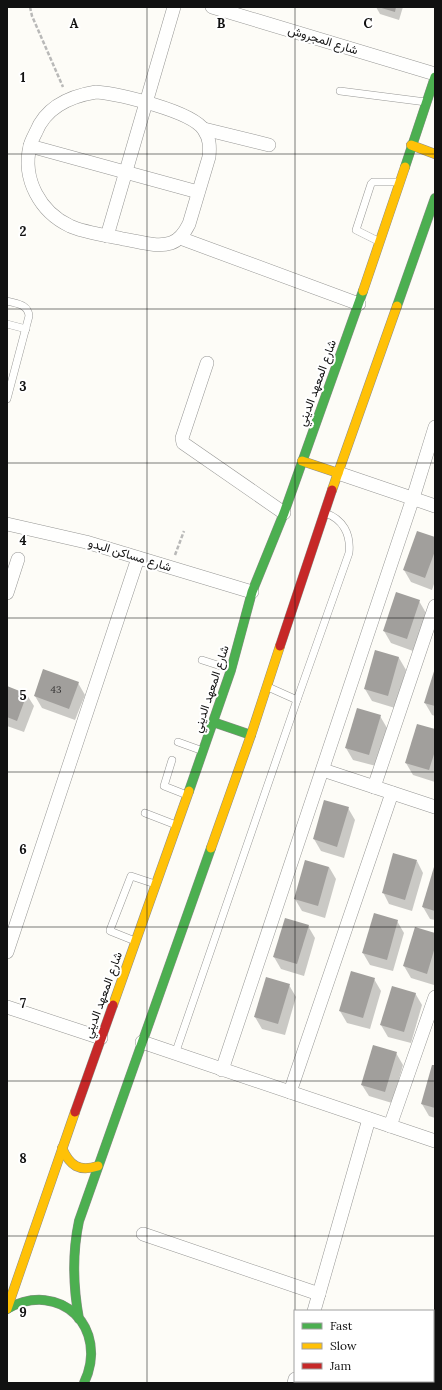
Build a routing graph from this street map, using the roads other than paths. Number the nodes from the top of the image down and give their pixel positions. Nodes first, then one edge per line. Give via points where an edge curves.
1 (174, 7) edge
2 (216, 8) edge
3 (435, 75) edge
4 (340, 91) dead end
5 (426, 102) junction
6 (146, 103) junction
7 (204, 130) junction
8 (269, 145) dead end
9 (411, 145) junction
10 (30, 146) junction
11 (435, 154) edge
12 (125, 172) junction
13 (399, 182) junction
14 (198, 192) junction
15 (435, 198) edge
16 (107, 236) junction
17 (180, 238) junction
18 (379, 242) junction
19 (7, 301) edge
20 (359, 304) junction
21 (7, 324) edge
22 (26, 329) junction
23 (207, 363) dead end
24 (7, 399) edge
25 (435, 428) edge
26 (302, 461) junction
27 (338, 473) junction
28 (413, 498) junction
29 (435, 506) edge
30 (284, 513) junction
31 (324, 513) junction
32 (7, 524) edge
33 (138, 558) junction
34 (18, 559) dead end
35 (252, 592) junction
36 (7, 593) edge
37 (435, 606) edge
38 (202, 660) dead end
39 (231, 670) junction
40 (267, 687) junction
41 (297, 700) junction
42 (213, 722) junction
43 (251, 735) junction
44 (178, 742) dead end
45 (203, 751) junction
46 (172, 760) dead end
47 (323, 770) junction
48 (374, 787) junction
49 (392, 793) junction
50 (187, 795) junction
51 (435, 807) edge
52 (145, 813) dead end
53 (177, 825) junction
54 (155, 884) junction
55 (135, 941) junction
56 (7, 952) edge
57 (435, 997) edge
58 (7, 1007) edge
59 (101, 1038) junction
60 (142, 1042) junction
61 (175, 1054) junction
62 (222, 1070) junction
63 (290, 1092) junction
64 (369, 1119) junction
65 (390, 1126) junction
66 (435, 1141) edge
67 (62, 1148) junction
68 (98, 1166) junction
69 (143, 1234) dead end
70 (319, 1294) junction
71 (7, 1309) edge
72 (314, 1310) edge
73 (80, 1319) junction
74 (88, 1380) edge

1 - 6 street
2 - 3 street, شارع المجروش
3 - 5 street, شارع المعهد الديني
4 - 5 lane
5 - 9 street, شارع المعهد الديني
6 - 7 street via 188,117
6 - 10 street via 110,93 96,92 68,99 51,110 38,126
6 - 12 street
7 - 8 street
7 - 14 street via 209,138 210,148
9 - 11 street
9 - 13 street, شارع المعهد الديني
10 - 12 street
10 - 16 street via 30,179 45,208 71,227
12 - 14 street
12 - 16 street
13 - 18 street, شارع المعهد الديني
13 - 18 lane via 370,184 356,230
14 - 17 street via 185,232
15 - 27 street
16 - 17 street via 163,245
17 - 20 street
18 - 20 street, شارع المعهد الديني
19 - 22 lane via 27,308 29,316
20 - 26 street, شارع المعهد الديني
21 - 22 lane
22 - 24 lane
23 - 30 street via 182,438 183,443
25 - 28 street
26 - 27 street
26 - 30 street, شارع المعهد الديني
27 - 28 street
27 - 31 street
28 - 29 street
28 - 47 street
30 - 35 street, شارع المعهد الديني
31 - 40 street
31 - 41 lane via 337,519 346,530 349,537 349,553
32 - 33 street, شارع مساكن البدو via 86,542
33 - 35 street, شارع مساكن البدو
33 - 56 street
34 - 36 street
35 - 39 street, شارع المعهد الديني
37 - 48 street
38 - 39 lane
39 - 42 street, شارع المعهد الديني
40 - 41 lane
40 - 43 street
41 - 61 lane
42 - 43 street
42 - 45 street, شارع المعهد الديني
43 - 60 street
44 - 45 lane
45 - 50 street, شارع المعهد الديني
46 - 50 lane via 164,786
47 - 48 street
47 - 62 street
48 - 49 street
49 - 51 street
49 - 63 street
50 - 53 street, شارع المعهد الديني
52 - 53 lane
53 - 54 street, شارع المعهد الديني
54 - 55 street, شارع المعهد الديني
54 - 55 lane via 131,876 110,930
55 - 59 street, شارع المعهد الديني
57 - 65 street
58 - 59 street
59 - 67 street, شارع المعهد الديني
60 - 61 street
60 - 68 street
61 - 62 street
62 - 63 street
63 - 64 street
64 - 65 street
64 - 70 street
65 - 66 street
67 - 68 street via 68,1161 73,1165 85,1169
67 - 71 street, شارع المعهد الديني
68 - 73 street via 76,1240 74,1280
69 - 70 street
70 - 72 street
71 - 73 street via 28,1300 39,1299 61,1304
73 - 74 street via 90,1338 92,1350

